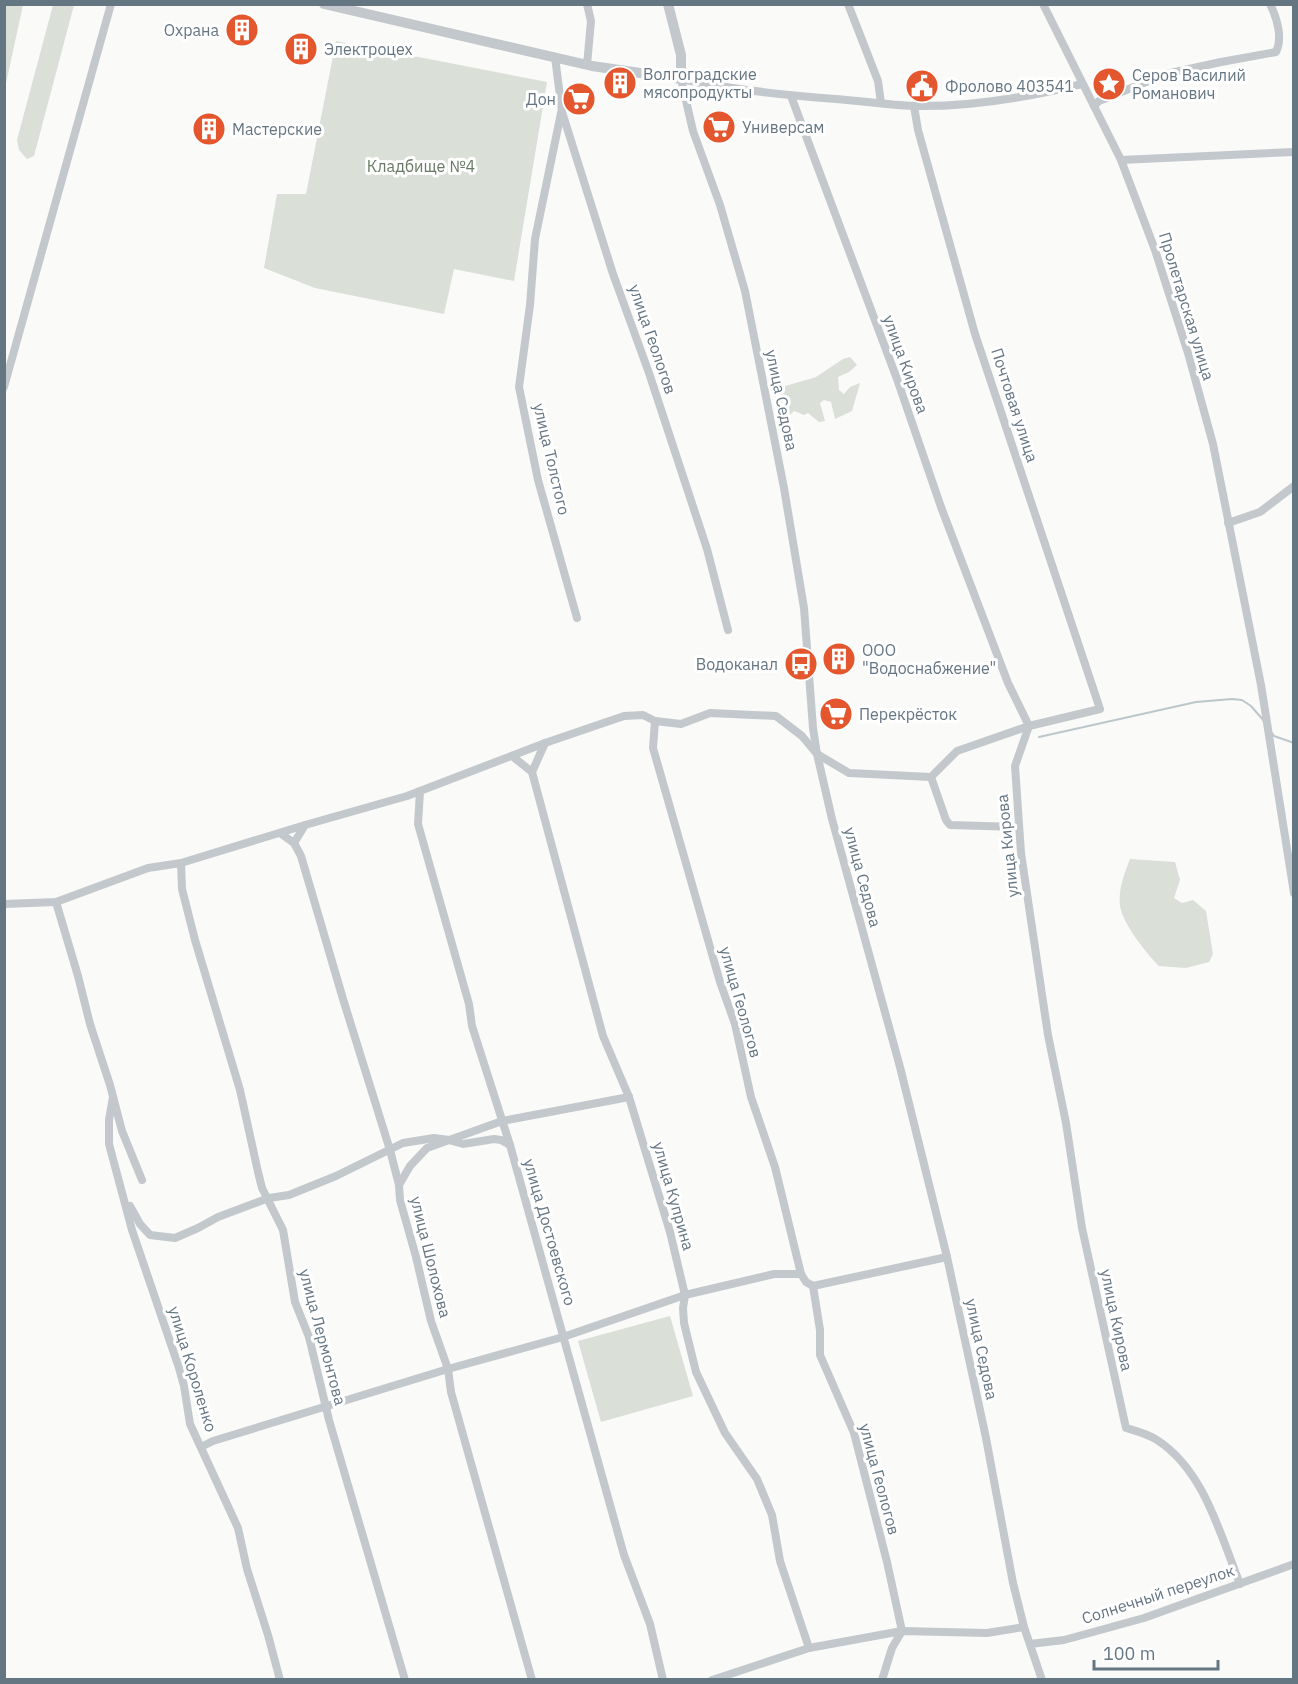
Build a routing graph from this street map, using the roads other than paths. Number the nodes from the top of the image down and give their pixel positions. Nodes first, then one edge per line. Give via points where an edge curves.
1 (111, 4) edge
2 (324, 4) edge
3 (587, 4) edge
4 (668, 4) edge
5 (848, 4) edge
6 (1043, 4) edge
7 (1270, 4) edge
8 (555, 57) junction
9 (587, 65) junction
10 (681, 78) junction
11 (1082, 84) junction
12 (791, 96) junction
13 (882, 102) junction
14 (914, 106) junction
15 (1094, 106) junction
16 (562, 112) junction
17 (1293, 152) edge
18 (1121, 160) junction
19 (4, 387) edge
20 (1293, 486) edge
21 (1228, 523) junction
22 (577, 618) dead end
23 (728, 630) dead end
24 (655, 721) junction
25 (1029, 726) junction
26 (813, 728) junction
27 (802, 736) junction
28 (545, 743) junction
29 (817, 754) junction
30 (512, 756) junction
31 (532, 772) junction
32 (931, 777) junction
33 (420, 791) junction
34 (305, 825) junction
35 (1018, 826) junction
36 (280, 833) junction
37 (294, 843) junction
38 (181, 863) junction
39 (1293, 893) edge
40 (56, 902) junction
41 (4, 904) edge
42 (113, 1097) junction
43 (629, 1097) junction
44 (502, 1121) junction
45 (449, 1140) junction
46 (510, 1145) junction
47 (390, 1150) junction
48 (142, 1180) dead end
49 (120, 1183) junction
50 (399, 1185) junction
51 (269, 1197) junction
52 (947, 1257) junction
53 (801, 1274) junction
54 (813, 1286) junction
55 (685, 1295) junction
56 (563, 1337) junction
57 (448, 1370) junction
58 (326, 1406) junction
59 (201, 1447) junction
60 (1293, 1564) edge
61 (1240, 1584) junction
62 (1024, 1628) junction
63 (902, 1631) junction
64 (1030, 1644) junction
65 (809, 1648) junction
66 (280, 1680) edge
67 (405, 1680) edge
68 (532, 1680) edge
69 (663, 1680) edge
70 (712, 1680) edge
71 (882, 1680) edge
72 (1042, 1680) edge

1 - 19 street
2 - 8 street
3 - 9 street via 591,21
4 - 10 street via 681,55
5 - 13 street via 878,81
6 - 11 street, Пролетарская улица
7 - 15 street via 1278,24 1276,52 1166,74
8 - 9 street
8 - 16 street, улица Геологов
9 - 10 street
10 - 12 street via 717,87
10 - 26 street, улица Седова via 693,131 745,291 804,608
11 - 14 street via 979,102
11 - 15 street, Пролетарская улица
12 - 13 street
12 - 25 street, улица Кирова via 941,507 1008,683
13 - 14 street
14 - 25 street, Почтовая улица via 975,334 1100,709
15 - 18 street, Пролетарская улица
16 - 22 street, улица Толстого via 535,239 519,387 538,480
16 - 23 street, улица Геологов via 704,538
17 - 18 street
18 - 21 street, Пролетарская улица via 1188,353 1213,444
20 - 21 street via 1260,512
21 - 39 street, Пролетарская улица via 1261,685
24 - 27 street via 681,724 710,713 776,716
24 - 28 street via 643,715 624,716
24 - 53 street, улица Геологов via 653,748 735,1024 751,1097 775,1167
25 - 32 street via 957,751
25 - 35 street, улица Кирова via 1015,766
26 - 27 street via 810,736
26 - 29 street, улица Седова
27 - 29 street
28 - 30 street
28 - 31 street
29 - 32 street via 849,773
29 - 52 street, улица Седова
30 - 31 street
30 - 33 street
31 - 43 street, улица Куприна via 603,1036
32 - 35 street via 950,825
33 - 34 street
33 - 44 street, улица Достоевского via 418,824 472,1026
34 - 36 street
34 - 37 street
35 - 61 street, улица Кирова via 1048,1035 1082,1228 1126,1428 1155,1438 1190,1473 1206,1500
36 - 37 street
36 - 38 street
37 - 47 street, улица Шолохова
38 - 40 street via 148,868
38 - 51 street, улица Лермонтова via 182,889 195,940 240,1090 262,1188
40 - 41 street
40 - 42 street, улица Короленко
42 - 48 street, улица Короленко
42 - 49 street, улица Короленко via 109,1144
43 - 44 street
43 - 55 street, улица Куприна
44 - 45 street
44 - 46 street, улица Достоевского
45 - 46 street via 463,1144 494,1139
45 - 47 street via 411,1141
45 - 50 street via 427,1148
46 - 56 street, улица Достоевского
47 - 50 street, улица Шолохова
47 - 51 street via 289,1195
49 - 51 street via 131,1210 150,1235 175,1238
49 - 59 street, улица Короленко via 184,1386 190,1424
50 - 57 street, улица Шолохова via 431,1321
51 - 58 street, улица Лермонтова via 283,1230 295,1302 309,1337
52 - 54 street
52 - 62 street, улица Седова
53 - 54 street
53 - 55 street via 774,1274
54 - 63 street, улица Геологов via 820,1355 854,1433
55 - 56 street
55 - 65 street, улица Куприна via 684,1323 696,1372 725,1433 757,1479 772,1515 780,1561
56 - 57 street
56 - 69 street, улица Достоевского via 624,1555 650,1624
57 - 58 street
57 - 68 street, улица Шолохова
58 - 59 street
58 - 67 street, улица Лермонтова
59 - 66 street, улица Короленко via 238,1528
60 - 61 street, Солнечный переулок
61 - 64 street, Солнечный переулок via 1133,1621 1064,1640
62 - 63 street via 987,1633
62 - 64 street, улица Седова
63 - 65 street
63 - 71 street
64 - 72 street, улица Седова
65 - 70 street

